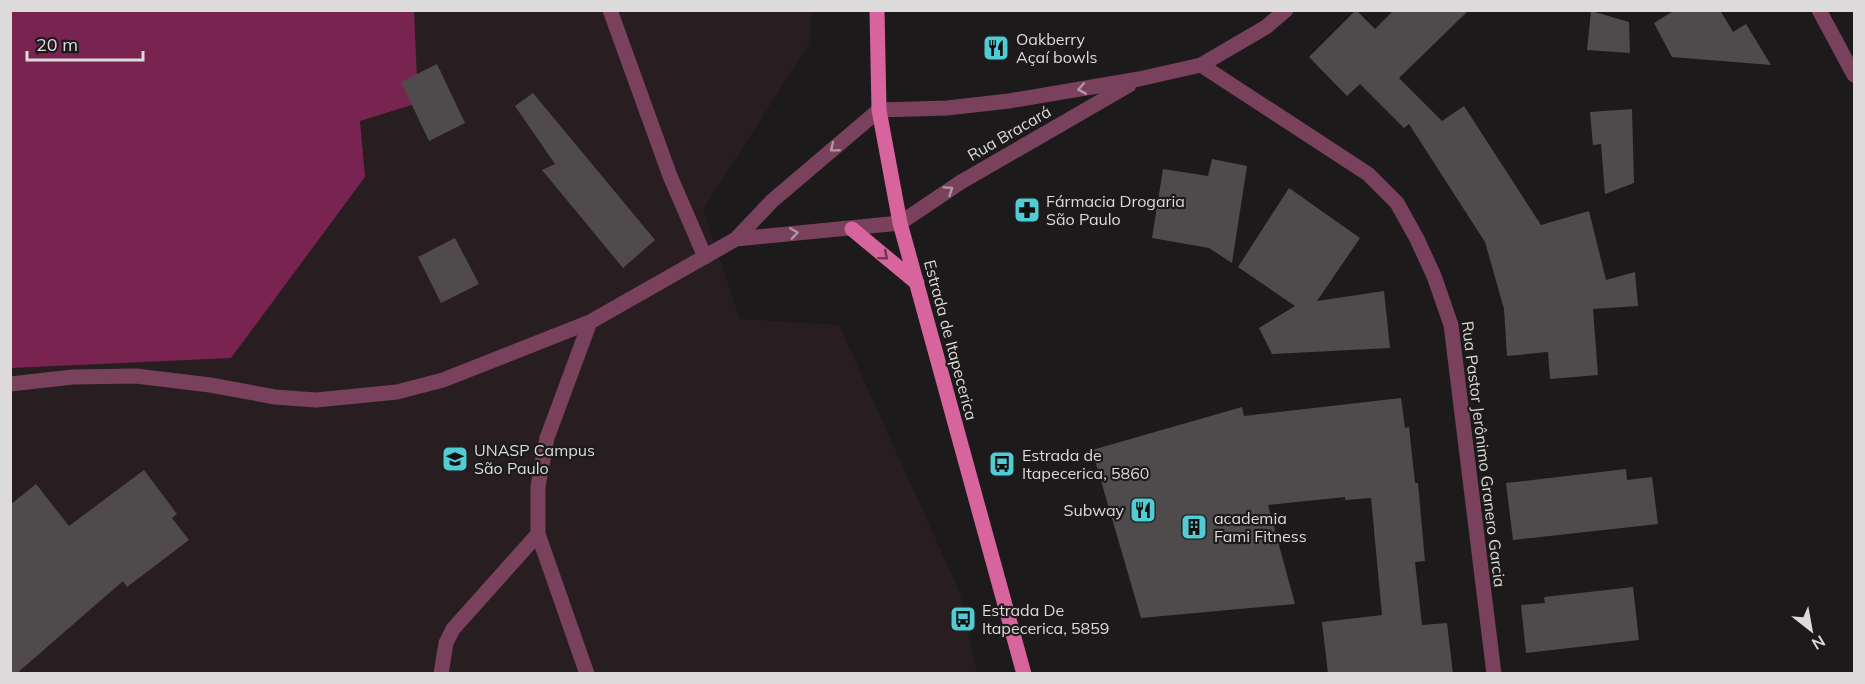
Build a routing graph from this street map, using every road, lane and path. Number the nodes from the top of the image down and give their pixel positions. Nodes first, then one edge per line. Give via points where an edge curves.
1 (610, 10) edge
2 (877, 10) edge
3 (1286, 10) edge
4 (1819, 10) edge
5 (1201, 65) junction
6 (1854, 75) edge
7 (1139, 79) junction
8 (879, 111) junction
9 (900, 223) junction
10 (852, 229) junction
11 (736, 239) junction
12 (705, 257) junction
13 (917, 283) junction
14 (590, 322) junction
15 (10, 384) edge
16 (538, 534) junction
17 (441, 674) edge
18 (587, 674) edge
19 (1024, 674) edge
20 (1494, 674) edge

1 - 12 street via 670,176
2 - 8 main road, Estrada de Itapecerica
3 - 5 street, Rua Bracará via 1266,27
4 - 6 street
5 - 7 street, Rua Bracará
5 - 20 street, Rua Pastor Jerônimo Granero Garcia via 1368,174 1397,203 1417,239 1451,325
7 -> 8 street, Rua Bracará via 1010,101
9 -> 7 street, Rua Bracará via 961,182
8 - 9 main road, Estrada de Itapecerica
8 -> 11 street via 779,195
9 - 10 street
9 - 13 main road, Estrada de Itapecerica
11 -> 10 street
10 -> 13 main road
11 - 12 street
12 - 14 street
13 - 19 main road, Estrada de Itapecerica
14 - 15 street via 443,380 397,392 316,400 136,376
14 - 16 street via 548,438 538,486
16 - 17 street via 453,629
16 - 18 street

